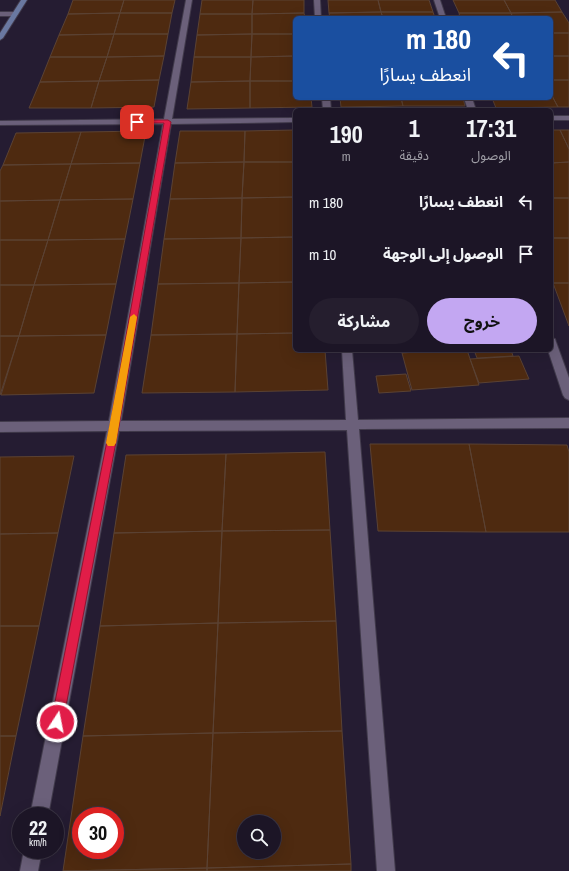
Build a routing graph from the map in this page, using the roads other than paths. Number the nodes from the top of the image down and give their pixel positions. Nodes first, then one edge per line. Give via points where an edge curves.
1 (30, 0) edge
2 (189, 0) edge
3 (317, 0) edge
4 (437, 0) edge
5 (23, 3) edge
6 (0, 14) edge
7 (15, 14) junction
8 (318, 16) edge
9 (442, 16) edge
10 (0, 38) edge
11 (553, 118) edge
12 (569, 118) edge
13 (293, 120) edge
14 (168, 122) junction
15 (0, 123) edge
16 (553, 348) edge
17 (347, 352) edge
18 (569, 395) edge
19 (569, 423) edge
20 (352, 424) junction
21 (114, 426) junction
22 (0, 427) edge
23 (41, 807) edge
24 (31, 859) edge
25 (29, 871) edge
26 (386, 871) edge

1 - 5 street
2 - 14 street
3 - 8 street
4 - 9 street
5 - 7 street
6 - 7 street
7 - 10 street
11 - 12 street
13 - 14 street
14 - 15 street
14 - 21 street
16 - 18 street
17 - 20 street
19 - 20 street
20 - 21 street
20 - 26 street
21 - 22 street
21 - 23 street
24 - 25 street

